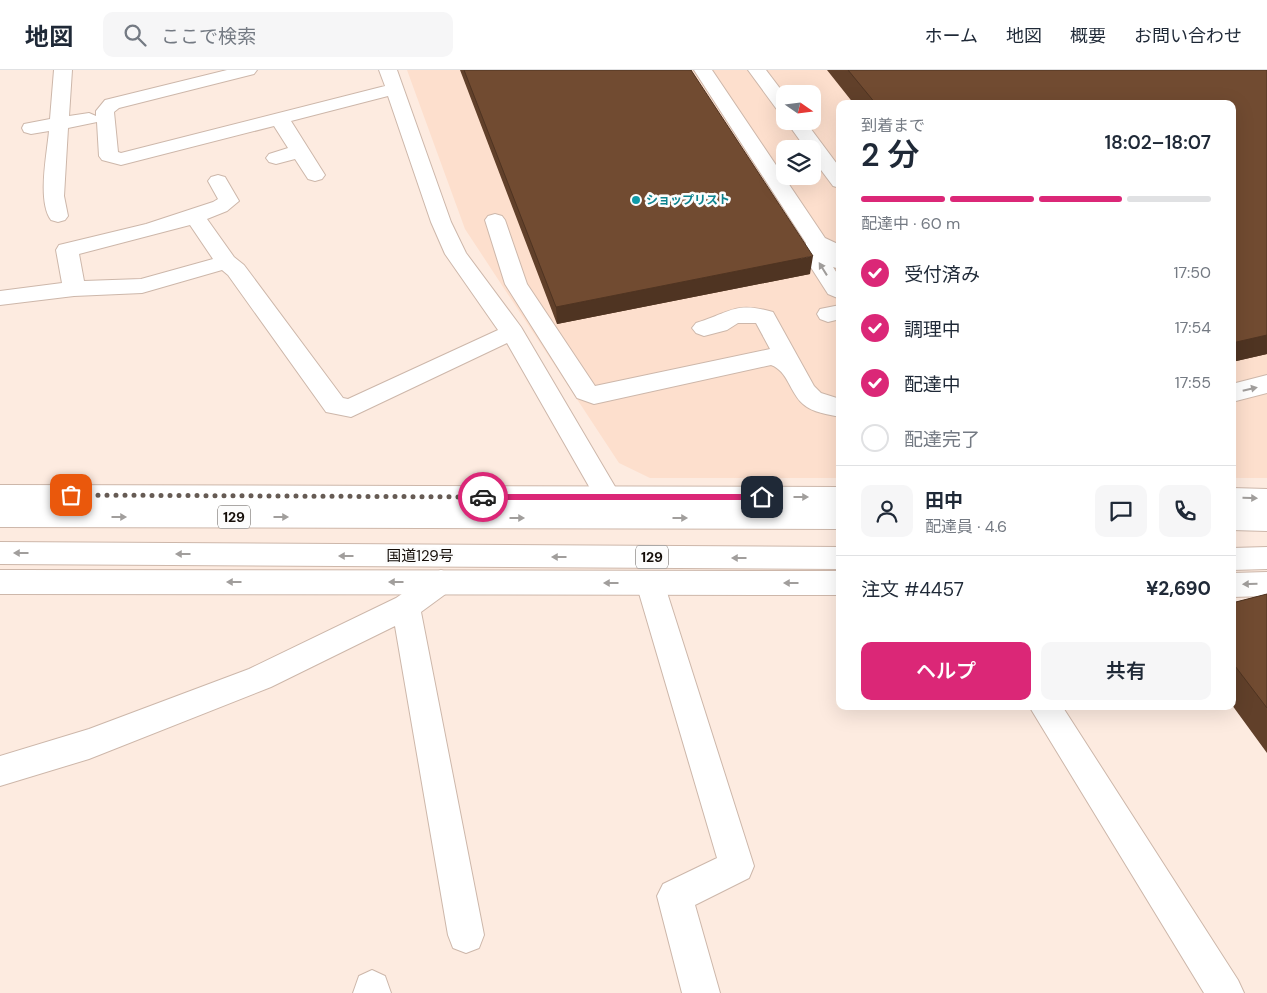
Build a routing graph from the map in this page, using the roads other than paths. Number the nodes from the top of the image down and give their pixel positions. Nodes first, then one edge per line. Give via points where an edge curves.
1 (64, 70) edge
2 (248, 70) edge
3 (703, 70) edge
4 (758, 70) edge
5 (392, 79) edge
6 (776, 95) edge
7 (279, 118) junction
8 (89, 119) dead end
9 (737, 122) junction
10 (59, 123) junction
11 (715, 126) edge
12 (31, 128) dead end
13 (802, 130) edge
14 (300, 151) junction
15 (276, 158) dead end
16 (315, 175) dead end
17 (836, 177) edge
18 (218, 180) dead end
19 (58, 216) dead end
20 (194, 217) junction
21 (495, 220) dead end
22 (816, 243) junction
23 (836, 256) edge
24 (226, 262) junction
25 (836, 289) edge
26 (74, 290) junction
27 (0, 298) edge
28 (513, 333) junction
29 (739, 364) junction
30 (789, 364) junction
31 (1267, 384) edge
32 (1236, 392) edge
33 (836, 407) edge
34 (0, 495) edge
35 (608, 497) junction
36 (836, 497) edge
37 (1236, 498) edge
38 (1267, 499) edge
39 (0, 516) edge
40 (836, 518) edge
41 (1236, 519) edge
42 (1267, 520) edge
43 (0, 553) edge
44 (836, 558) edge
45 (1267, 558) edge
46 (1236, 559) edge
47 (0, 582) edge
48 (441, 582) junction
49 (650, 583) junction
50 (836, 583) edge
51 (1267, 584) edge
52 (1236, 585) edge
53 (406, 607) junction
54 (1047, 710) edge
55 (0, 771) edge
56 (466, 935) dead end
57 (701, 993) edge
58 (1226, 993) edge

1 - 10 main road
2 - 7 main road via 112,104 105,111 109,156 121,159
3 - 9 main road
4 - 6 main road
5 - 7 main road
5 - 28 main road via 441,222 456,254
7 - 14 main road
8 - 10 main road
9 - 11 main road
9 - 22 main road
10 - 12 main road
10 - 19 main road via 54,196
13 - 17 main road
14 - 15 main road
14 - 16 main road
18 - 20 main road via 229,202
20 - 24 main road
20 - 26 main road via 67,250
21 - 29 main road via 516,284 576,356 586,392 594,395
22 - 23 main road via 832,249
25 -> 22 main road via 814,255
24 - 26 main road via 142,286
24 - 28 main road via 236,270 335,406 351,408
26 - 27 main road
28 - 35 main road
29 - 30 main road via 772,357
29 - 30 main road via 712,326 725,318 750,313 774,324
30 - 33 main road via 807,395 814,401
32 -> 31 main road
34 - 35 main road
35 -> 36 main road
37 -> 38 main road
39 -> 40 main road, 129
41 - 42 main road
44 -> 43 main road, 国道129号 / 129
45 - 46 main road
48 -> 47 main road
49 -> 48 main road
48 - 53 main road
50 -> 49 main road
49 - 57 main road via 737,866 675,896
51 -> 52 main road
53 - 55 main road via 260,678 89,744
53 - 56 main road
54 - 58 main road

